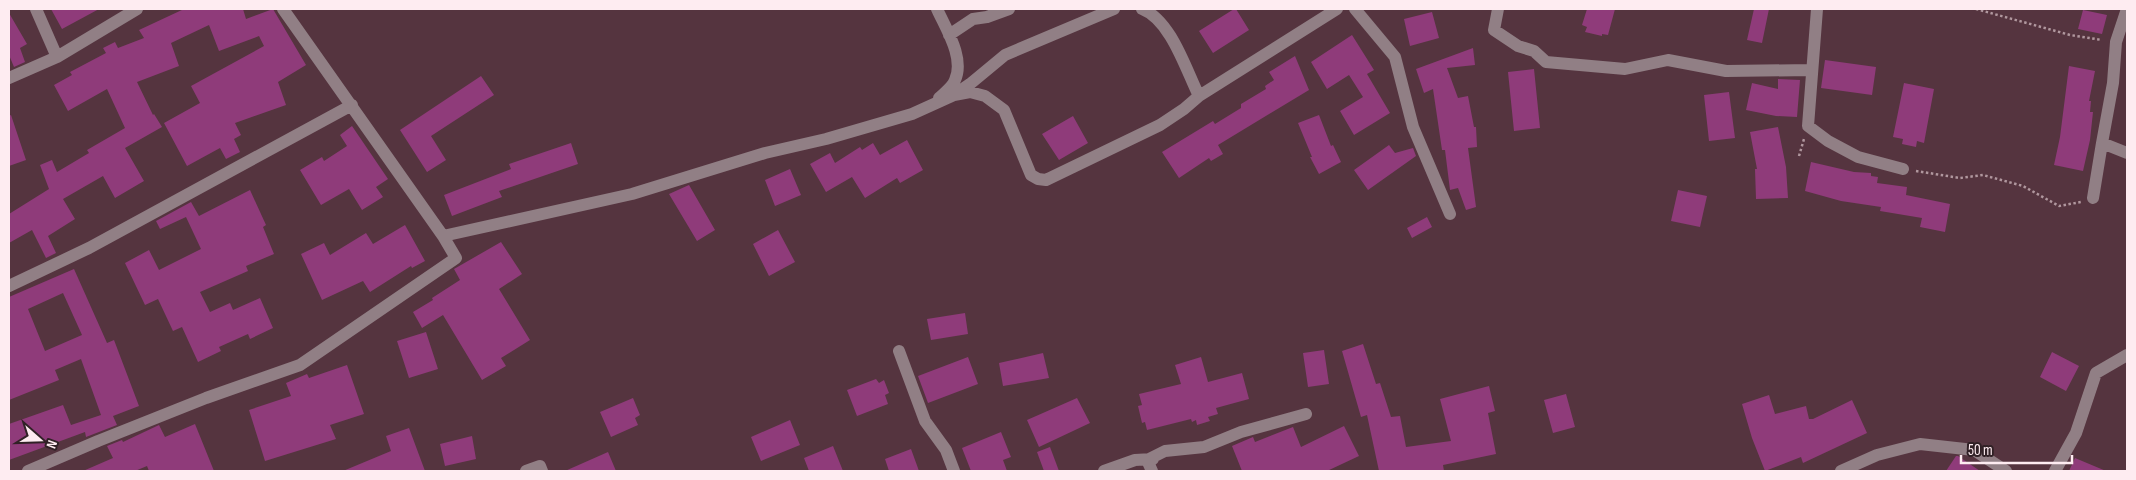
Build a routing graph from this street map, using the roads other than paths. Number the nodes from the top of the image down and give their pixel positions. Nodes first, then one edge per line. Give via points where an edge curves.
1 (36, 9) edge
2 (138, 9) edge
3 (283, 9) edge
4 (937, 9) edge
5 (1009, 9) edge
6 (1114, 9) edge
7 (1142, 9) edge
8 (1337, 9) edge
9 (1355, 9) edge
10 (1498, 9) edge
11 (1817, 9) edge
12 (2127, 9) edge
13 (1153, 14) edge
14 (948, 34) junction
15 (57, 57) junction
16 (1811, 70) junction
17 (9, 78) edge
18 (954, 95) junction
19 (1199, 96) junction
20 (935, 102) junction
21 (352, 105) junction
22 (2102, 142) junction
23 (2127, 152) edge
24 (1906, 170) road end
25 (2093, 198) road end
26 (1450, 214) dead end
27 (443, 236) junction
28 (9, 286) edge
29 (899, 351) dead end
30 (2127, 355) edge
31 (1306, 414) dead end
32 (1165, 451) junction
33 (28, 471) edge
34 (526, 471) edge
35 (542, 471) edge
36 (954, 471) edge
37 (1104, 471) edge
38 (1152, 471) edge
39 (1841, 471) edge
40 (2006, 471) edge
41 (2055, 471) edge

1 - 15 street
2 - 15 street
3 - 21 street
4 - 14 street
5 - 14 street via 987,18 973,19
6 - 18 street via 1004,55
7 - 13 street
8 - 19 street
9 - 26 street via 1395,57 1413,127
10 - 16 street via 1494,30 1518,46 1534,51 1546,62 1625,69 1668,60 1726,70
11 - 16 street
12 - 22 street via 2116,42 2113,83
13 - 19 street via 1170,34
14 - 20 street via 958,62 955,81
15 - 17 street
16 - 24 street via 1808,126 1858,157
18 - 19 street via 970,92 985,96 1004,110 1031,174 1046,180 1160,124
18 - 20 street
20 - 27 street via 912,114 765,153 632,194
21 - 27 street
21 - 28 street via 89,248
22 - 23 street
22 - 25 street
27 - 33 street via 456,258 300,366 206,398
29 - 36 street via 925,421 946,450
30 - 41 street via 2096,373 2076,433
31 - 32 street via 1204,446
32 - 37 street via 1154,459 1135,460
32 - 38 street via 1147,460
34 - 35 street via 540,466
39 - 40 street via 1877,455 1920,444 1974,450

